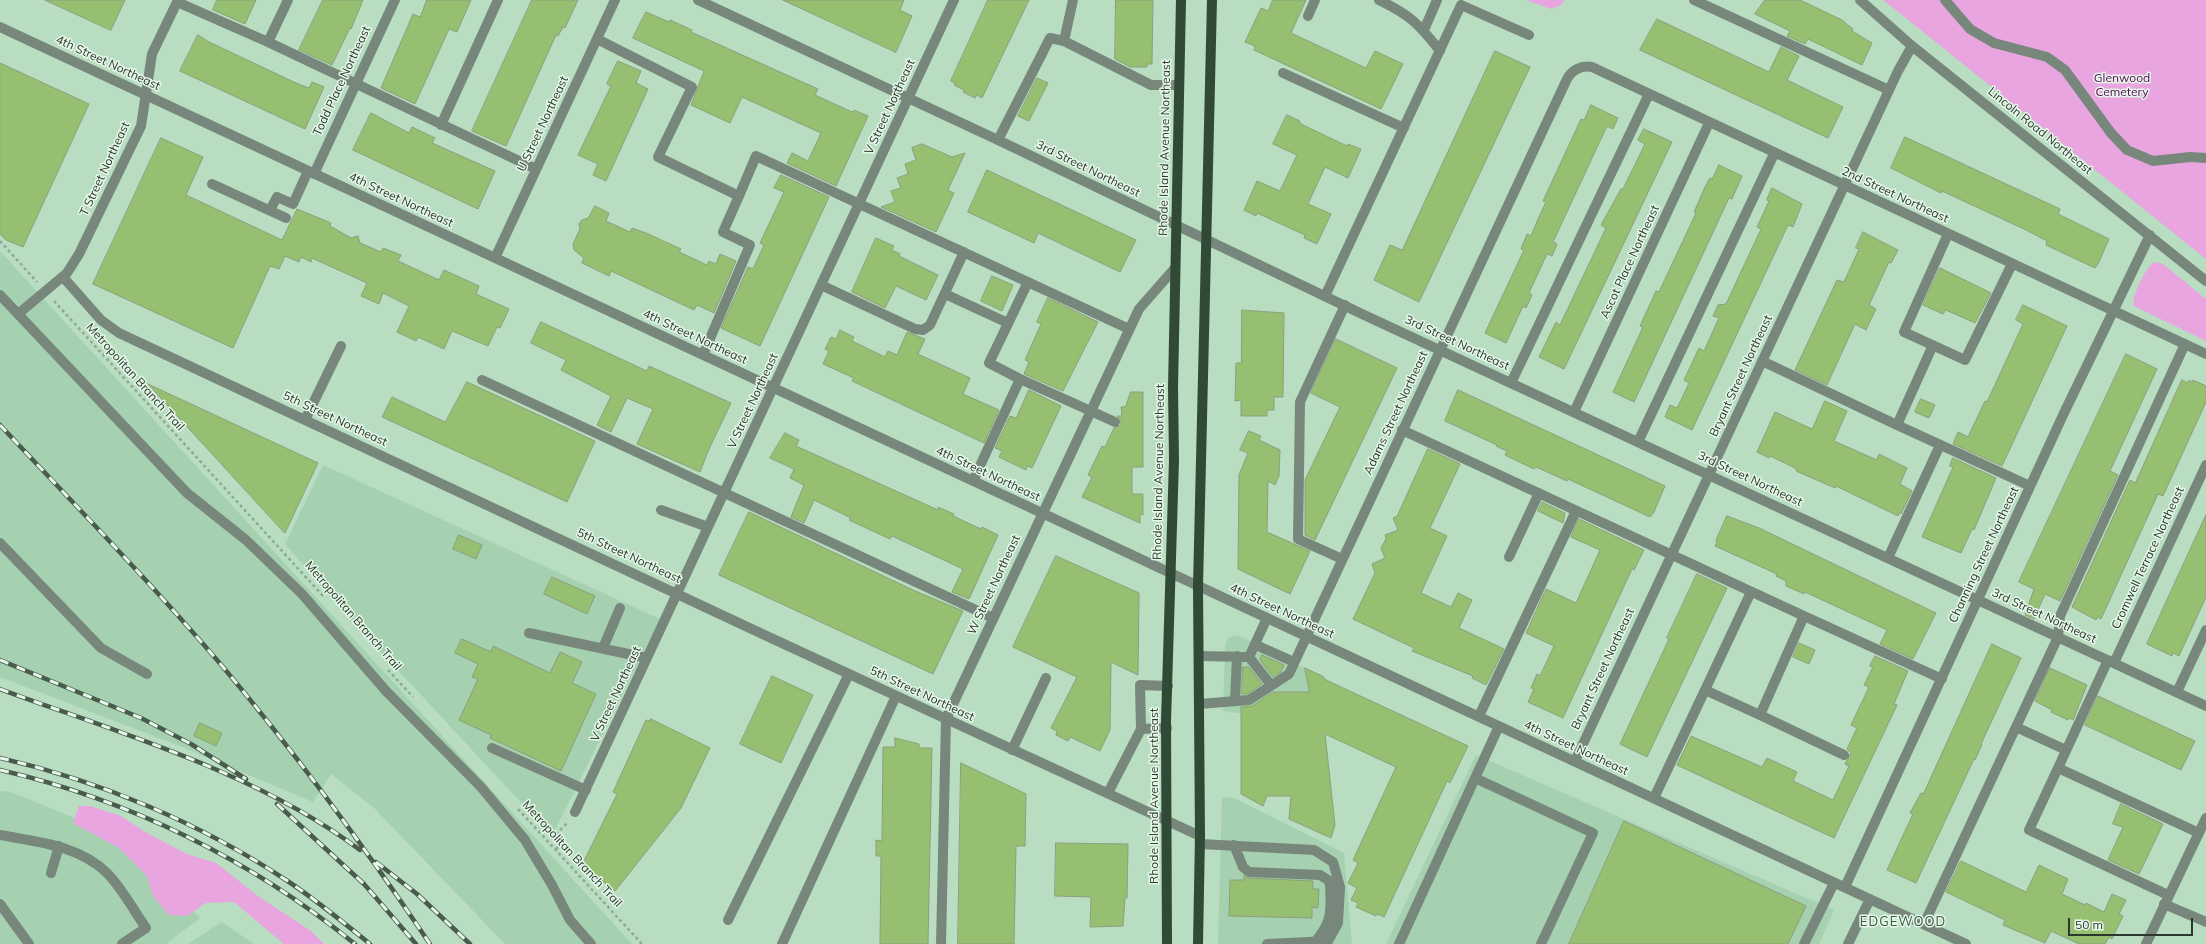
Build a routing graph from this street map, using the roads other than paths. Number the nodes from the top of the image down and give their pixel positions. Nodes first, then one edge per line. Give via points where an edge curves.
1 (288, 0) edge
2 (395, 0) edge
3 (498, 0) edge
4 (615, 0) edge
5 (698, 0) edge
6 (954, 0) edge
7 (1073, 0) edge
8 (1181, 0) edge
9 (1212, 0) edge
10 (1315, 0) edge
11 (1379, 0) edge
12 (1437, 0) edge
13 (1694, 0) edge
14 (1860, 0) edge
15 (1945, 0) edge
16 (178, 1) edge
17 (1308, 16) dead end
18 (0, 27) edge
19 (1424, 30) junction
20 (1529, 35) dead end
21 (597, 39) junction
22 (1064, 41) junction
23 (268, 42) junction
24 (1912, 46) junction
25 (1440, 51) junction
26 (1573, 71) joint
27 (1282, 73) dead end
28 (1179, 84) junction
29 (355, 85) junction
30 (1889, 90) junction
31 (146, 94) junction
32 (1649, 94) junction
33 (908, 98) junction
34 (1709, 123) junction
35 (441, 125) junction
36 (1404, 128) junction
37 (998, 140) junction
38 (1774, 154) junction
39 (2206, 158) edge
40 (536, 169) junction
41 (311, 172) junction
42 (212, 184) dead end
43 (1844, 186) junction
44 (739, 196) junction
45 (860, 203) junction
46 (270, 210) junction
47 (286, 218) dead end
48 (1176, 226) junction
49 (1948, 234) junction
50 (2150, 235) junction
51 (1205, 240) junction
52 (964, 252) junction
53 (495, 258) junction
54 (2012, 264) junction
55 (1175, 268) junction
56 (63, 277) junction
57 (2206, 281) edge
58 (1028, 282) junction
59 (821, 285) junction
60 (944, 294) junction
61 (0, 295) edge
62 (1325, 296) junction
63 (1345, 305) junction
64 (2113, 311) junction
65 (18, 314) junction
66 (1008, 323) junction
67 (1129, 329) junction
68 (2184, 344) junction
69 (1933, 345) junction
70 (341, 346) dead end
71 (1440, 350) junction
72 (2206, 354) edge
73 (703, 355) junction
74 (1762, 361) junction
75 (1020, 379) junction
76 (482, 380) dead end
77 (1511, 383) junction
78 (773, 388) junction
79 (1091, 411) junction
80 (1574, 412) junction
81 (305, 420) junction
82 (1115, 422) dead end
83 (1897, 425) junction
84 (1402, 430) junction
85 (1638, 442) junction
86 (1940, 445) junction
87 (2206, 465) edge
88 (1709, 475) junction
89 (973, 481) junction
90 (2030, 486) junction
91 (724, 493) junction
92 (1539, 494) junction
93 (661, 510) dead end
94 (1576, 511) junction
95 (1042, 513) junction
96 (708, 527) junction
97 (0, 543) edge
98 (1672, 555) junction
99 (1509, 557) dead end
100 (1888, 558) junction
101 (1342, 559) junction
102 (1170, 573) junction
103 (1198, 586) junction
104 (1751, 592) junction
105 (677, 594) junction
106 (1978, 599) junction
107 (620, 608) dead end
108 (1804, 616) junction
109 (994, 618) junction
110 (1267, 618) junction
111 (2206, 630) edge
112 (529, 633) dead end
113 (1306, 636) junction
114 (2058, 637) junction
115 (1256, 645) junction
116 (603, 648) junction
117 (1199, 656) junction
118 (1237, 656) junction
119 (1249, 657) junction
120 (647, 658) junction
121 (2111, 661) junction
122 (1294, 662) junction
123 (147, 674) dead end
124 (849, 674) junction
125 (1046, 678) dead end
126 (1942, 679) junction
127 (1271, 685) junction
128 (1168, 686) junction
129 (1705, 690) junction
130 (2177, 692) junction
131 (896, 696) junction
132 (1235, 701) junction
133 (1200, 704) junction
134 (2206, 706) edge
135 (1760, 715) junction
136 (1479, 716) junction
137 (946, 720) junction
138 (1499, 726) junction
139 (2016, 727) junction
140 (1167, 728) junction
141 (1141, 729) junction
142 (492, 748) dead end
143 (1012, 750) junction
144 (2066, 750) junction
145 (1844, 755) dead end
146 (1574, 762) junction
147 (2058, 768) junction
148 (1475, 778) junction
149 (586, 790) junction
150 (1108, 793) junction
151 (1654, 798) junction
152 (575, 812) dead end
153 (1168, 821) junction
154 (2203, 826) edge
155 (3, 838) edge
156 (1200, 840) junction
157 (1234, 845) junction
158 (59, 846) junction
159 (50, 873) dead end
160 (1834, 883) junction
161 (1845, 888) junction
162 (1870, 899) junction
163 (2166, 900) junction
164 (0, 904) edge
165 (728, 920) dead end
166 (2206, 922) edge
167 (1924, 924) junction
168 (1314, 943) junction
169 (29, 944) edge
170 (122, 944) edge
171 (591, 944) edge
172 (782, 944) edge
173 (941, 944) edge
174 (1167, 944) edge
175 (1198, 944) edge
176 (1267, 944) edge
177 (1399, 944) edge
178 (1541, 944) edge
179 (1804, 944) edge
180 (1848, 944) edge
181 (1966, 944) edge
182 (2146, 944) edge

1 - 23 street
2 - 29 street, Todd Place Northeast
3 - 35 street
4 - 21 street, U Street Northeast
5 - 33 street, 3rd Street Northeast
6 - 33 street, V Street Northeast
7 - 22 street
8 - 28 main road, Rhode Island Avenue Northeast
9 - 51 main road
10 - 17 street
11 - 19 street via 1406,14
12 - 19 street
13 - 30 street
14 - 24 street, Lincoln Road Northeast
15 - 39 street via 1970,29 1994,43 2048,57 2065,70 2111,133 2127,150 2153,161
16 - 23 street
16 - 31 street, T Street Northeast via 152,54
18 - 31 street, 4th Street Northeast
19 - 25 street
20 - 25 street via 1461,5
21 - 40 street, U Street Northeast
21 - 44 street via 692,87 658,157
22 - 28 street via 1151,85
22 - 37 street via 1050,38
23 - 29 street
24 - 30 street, Bryant Street Northeast
24 - 50 street, Lincoln Road Northeast
25 - 36 street
26 - 32 street, 2nd Street Northeast via 1582,67 1592,67
26 - 71 street, Adams Street Northeast via 1566,81
27 - 36 street
28 - 48 main road, Rhode Island Avenue Northeast
29 - 35 street
29 - 41 street, Todd Place Northeast
30 - 43 street, Bryant Street Northeast
31 - 41 street, 4th Street Northeast
31 - 56 street, T Street Northeast via 141,126 79,254
32 - 34 street, 2nd Street Northeast
32 - 77 street
33 - 37 street, 3rd Street Northeast
33 - 45 street, V Street Northeast
34 - 38 street, 2nd Street Northeast
34 - 80 street, Ascot Place Northeast
35 - 40 street
36 - 62 street
37 - 48 street, 3rd Street Northeast
38 - 43 street, 2nd Street Northeast
38 - 85 street
40 - 53 street, U Street Northeast
41 - 46 street, Todd Place Northeast via 293,204 277,197
41 - 53 street, 4th Street Northeast
42 - 46 street
43 - 49 street, 2nd Street Northeast
43 - 74 street, Bryant Street Northeast
44 - 45 street via 756,156
44 - 73 street via 723,232 750,245
45 - 52 street
45 - 59 street, V Street Northeast
46 - 47 street
48 - 51 street, 3rd Street Northeast
48 - 55 main road, Rhode Island Avenue Northeast
49 - 54 street, 2nd Street Northeast
49 - 69 street via 1904,332
50 - 57 street, Lincoln Road Northeast
50 - 64 street, Channing Street Northeast
51 - 62 street, 3rd Street Northeast
51 - 103 main road
52 - 58 street
52 - 60 street
53 - 73 street, 4th Street Northeast
54 - 64 street, 2nd Street Northeast
54 - 69 street via 1965,360
55 - 67 street, W Street Northeast via 1139,309
55 - 102 main road, Rhode Island Avenue Northeast
56 - 65 street, T Street Northeast via 49,295
56 - 81 street, 5th Street Northeast via 112,329
58 - 66 street
58 - 67 street
59 - 60 street via 923,330 930,324
59 - 78 street, V Street Northeast
60 - 66 street
61 - 65 street
62 - 63 street, 3rd Street Northeast
63 - 71 street, 3rd Street Northeast
63 - 101 street via 1300,402 1298,539
64 - 68 street, 2nd Street Northeast
64 - 90 street, Channing Street Northeast
65 - 171 street via 187,493 246,540 302,594 386,691 480,787 525,840 570,920
66 - 75 street via 989,363
67 - 79 street, W Street Northeast
68 - 72 street, 2nd Street Northeast
68 - 114 street via 2060,616
69 - 83 street
70 - 81 street
71 - 77 street, 3rd Street Northeast
71 - 84 street, Adams Street Northeast
73 - 78 street, 4th Street Northeast
74 - 83 street
74 - 88 street, Bryant Street Northeast
75 - 79 street
75 - 89 street
76 - 91 street
77 - 80 street, 3rd Street Northeast
78 - 89 street, 4th Street Northeast
78 - 91 street, V Street Northeast
79 - 82 street
79 - 95 street, W Street Northeast
80 - 85 street, 3rd Street Northeast
81 - 105 street, 5th Street Northeast
83 - 86 street
84 - 92 street
84 - 101 street, Adams Street Northeast
85 - 88 street, 3rd Street Northeast
86 - 90 street
86 - 100 street
87 - 121 street, Cromwell Terrace Northeast
88 - 98 street, Bryant Street Northeast
88 - 100 street, 3rd Street Northeast
89 - 95 street, 4th Street Northeast
90 - 106 street, Channing Street Northeast
91 - 96 street, V Street Northeast
91 - 109 street
92 - 94 street
92 - 99 street
93 - 96 street
94 - 98 street
94 - 136 street
95 - 102 street, 4th Street Northeast
95 - 109 street, W Street Northeast
96 - 105 street, V Street Northeast
97 - 123 street via 101,648
98 - 104 street
98 - 146 street, Bryant Street Northeast
100 - 106 street, 3rd Street Northeast
101 - 113 street, Adams Street Northeast
102 - 103 street, 4th Street Northeast
102 - 128 main road, Rhode Island Avenue Northeast
103 - 110 street, 4th Street Northeast
103 - 117 main road
104 - 108 street
104 - 129 street
105 - 120 street, V Street Northeast
105 - 124 street, 5th Street Northeast
106 - 114 street, 3rd Street Northeast
106 - 126 street, Channing Street Northeast
107 - 116 street
108 - 126 street
108 - 135 street
109 - 137 street, W Street Northeast
110 - 113 street, 4th Street Northeast
110 - 115 street
111 - 130 street
112 - 116 street
113 - 122 street, Adams Street Northeast
113 - 136 street, 4th Street Northeast
114 - 121 street, 3rd Street Northeast
114 - 139 street
115 - 119 street
115 - 122 street
116 - 120 street
117 - 118 street
117 - 133 main road
118 - 119 street
118 - 132 street
119 - 127 street
120 - 149 street, V Street Northeast
121 - 130 street, 3rd Street Northeast
121 - 144 street, Cromwell Terrace Northeast
122 - 127 street, Adams Street Northeast via 1288,674
124 - 131 street, 5th Street Northeast
124 - 165 street
125 - 143 street
126 - 161 street, Channing Street Northeast
127 - 132 street, Adams Street Northeast via 1249,700
128 - 140 main road, Rhode Island Avenue Northeast
128 - 141 street via 1140,685
129 - 135 street
129 - 151 street
130 - 134 street, 3rd Street Northeast
131 - 137 street, 5th Street Northeast
131 - 172 street
132 - 133 street, Adams Street Northeast
133 - 156 main road
135 - 145 street
136 - 138 street, 4th Street Northeast
137 - 143 street, 5th Street Northeast
137 - 173 street, W Street Northeast
138 - 146 street, 4th Street Northeast
138 - 148 street
139 - 144 street
139 - 167 street
140 - 141 street
140 - 153 main road, Rhode Island Avenue Northeast
141 - 150 street
142 - 149 street
143 - 150 street, 5th Street Northeast
144 - 147 street, Cromwell Terrace Northeast
146 - 151 street, 4th Street Northeast
147 - 154 street
147 - 163 street, Cromwell Terrace Northeast via 2029,830
148 - 177 street
148 - 178 street via 1593,833
149 - 152 street, V Street Northeast
150 - 153 street, 5th Street Northeast
151 - 160 street, 4th Street Northeast
153 - 156 street, 5th Street Northeast
153 - 174 main road, Rhode Island Avenue Northeast
154 - 163 street
155 - 158 street
156 - 157 street
156 - 175 main road
157 - 168 street via 1243,867 1249,872 1320,876 1328,880 1331,911 1328,925
157 - 168 street via 1314,850 1333,862 1340,887 1338,924 1328,942
158 - 159 street
158 - 170 street via 86,857 108,874 146,928
160 - 161 street, 4th Street Northeast
160 - 179 street
161 - 162 street, 4th Street Northeast
162 - 167 street, 4th Street Northeast
162 - 180 street
163 - 166 street
163 - 182 street
164 - 169 street
167 - 181 street, 4th Street Northeast
168 - 176 street

